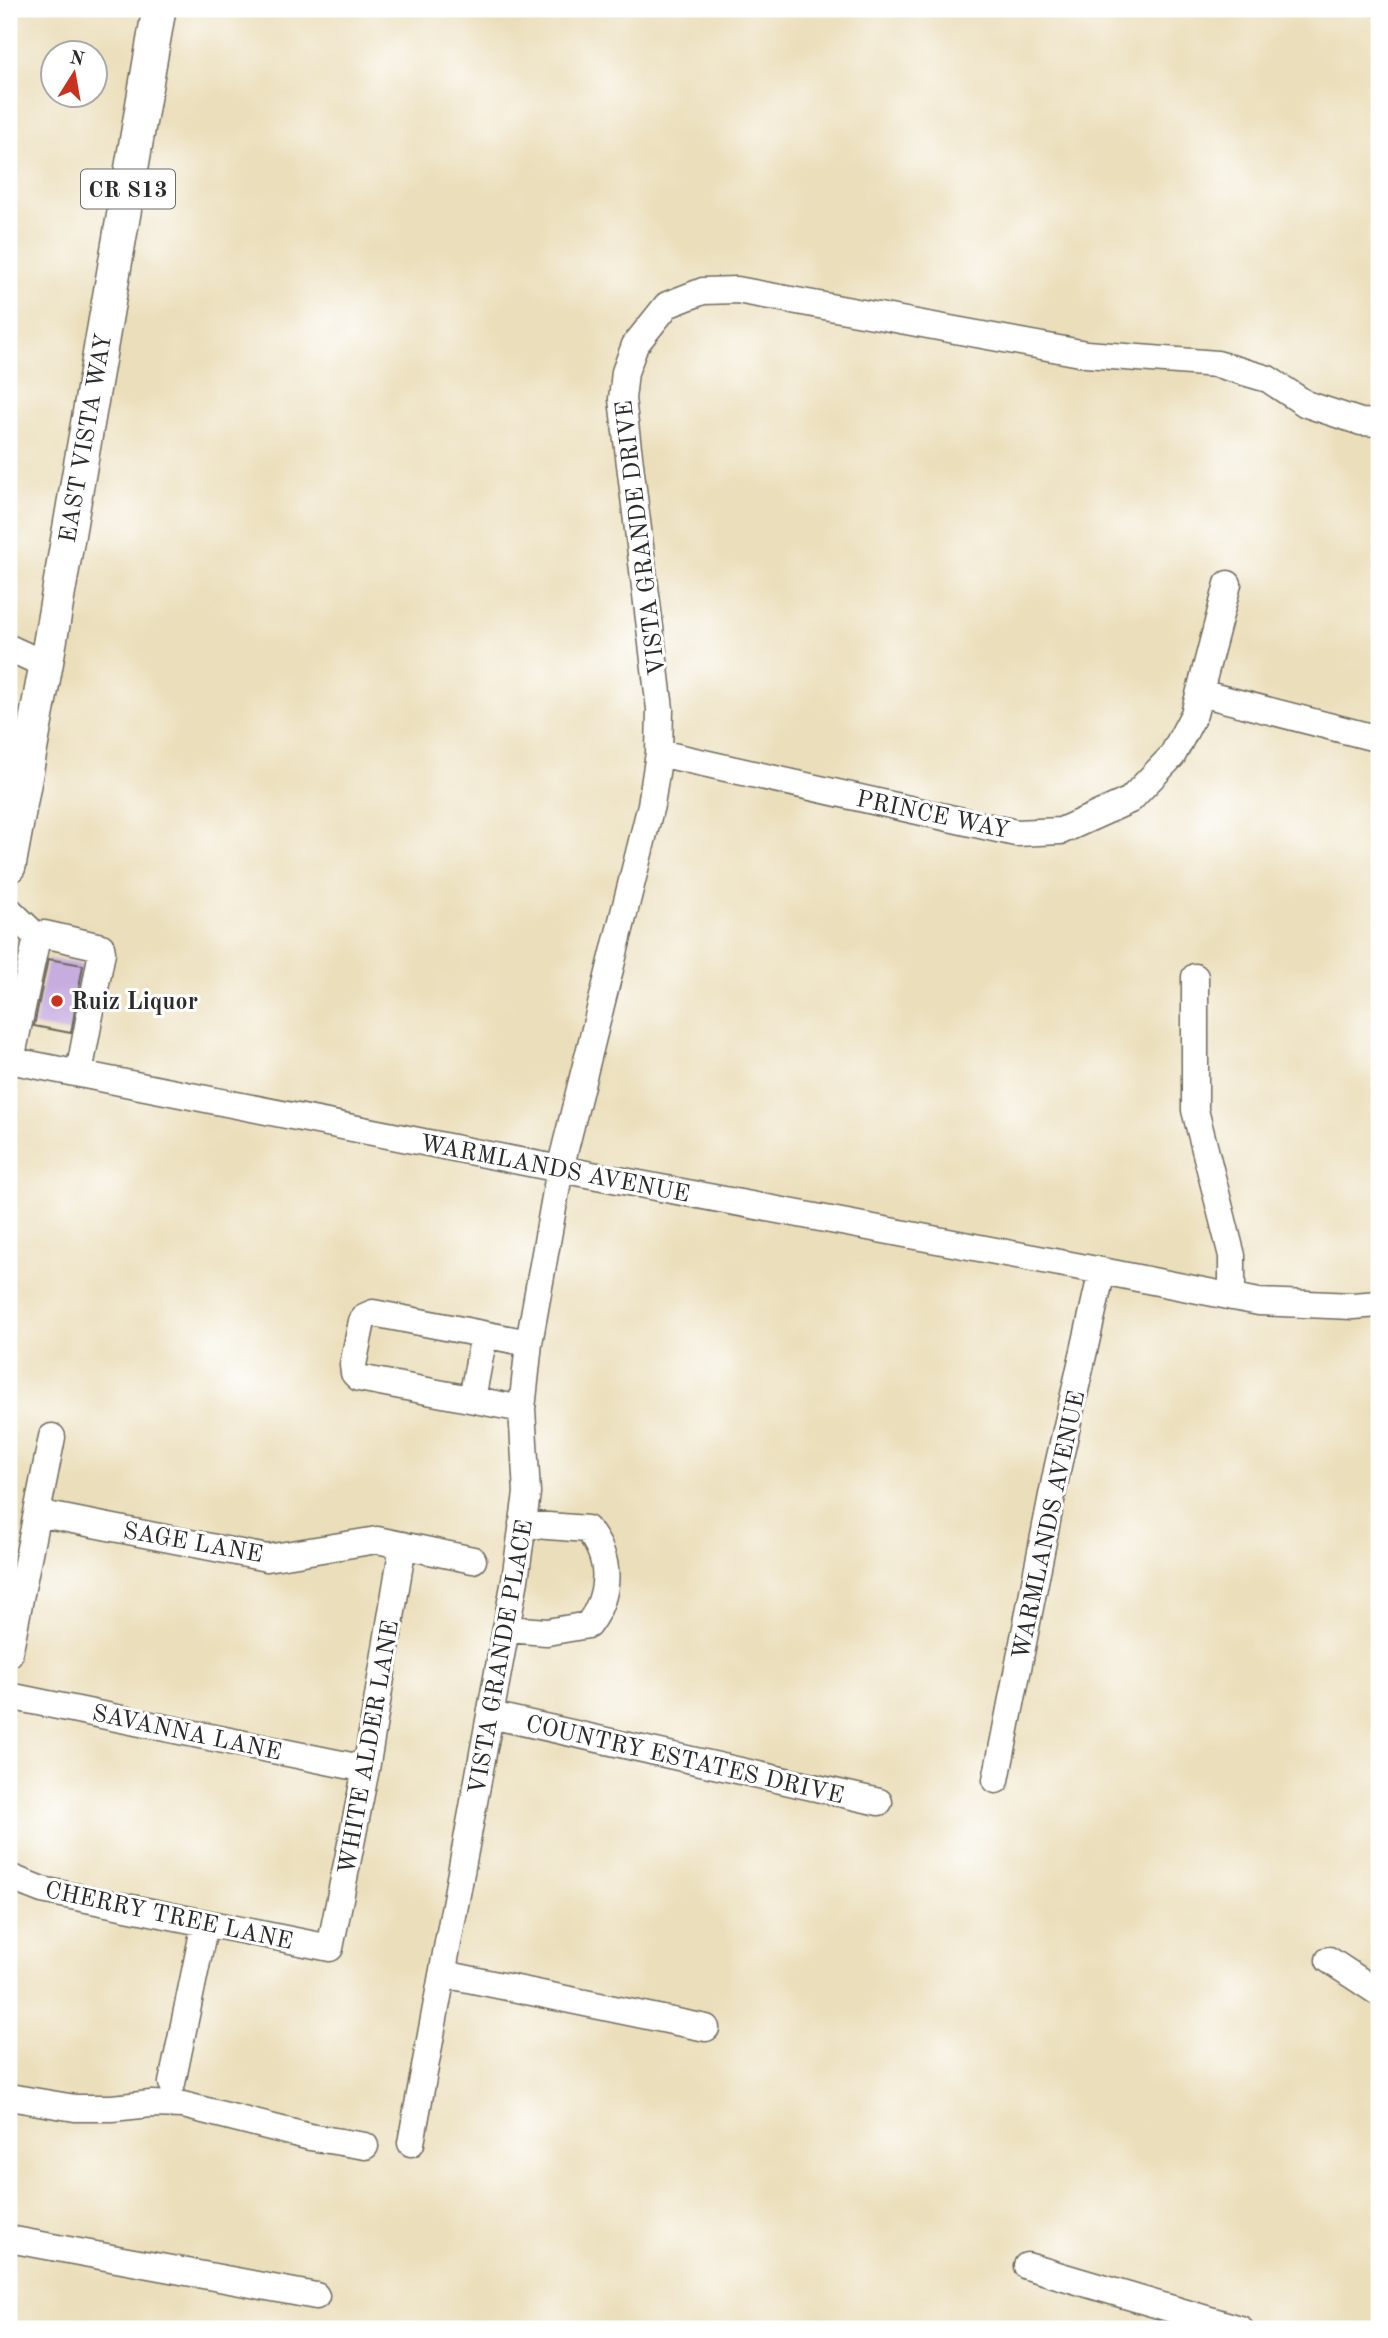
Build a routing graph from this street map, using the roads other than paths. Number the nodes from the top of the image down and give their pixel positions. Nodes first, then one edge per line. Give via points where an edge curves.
1 (159, 9) edge
2 (1379, 423) edge
3 (1228, 584) dead end
4 (9, 648) edge
5 (46, 664) junction
6 (1200, 693) junction
7 (1379, 739) edge
8 (659, 753) junction
9 (12, 832) edge
10 (9, 866) edge
11 (9, 910) edge
12 (37, 937) junction
13 (1195, 977) dead end
14 (10, 1060) edge
15 (79, 1073) junction
16 (560, 1169) junction
17 (1102, 1271) junction
18 (1232, 1297) junction
19 (1379, 1304) edge
20 (484, 1335) junction
21 (529, 1343) junction
22 (472, 1399) junction
23 (522, 1409) junction
24 (52, 1437) dead end
25 (37, 1513) junction
26 (522, 1524) junction
27 (403, 1545) junction
28 (473, 1560) dead end
29 (506, 1629) junction
30 (9, 1654) edge
31 (9, 1696) edge
32 (491, 1715) junction
33 (366, 1769) junction
34 (996, 1780) dead end
35 (879, 1802) dead end
36 (9, 1877) edge
37 (205, 1923) junction
38 (330, 1948) joint
39 (1329, 1959) dead end
40 (444, 1974) junction
41 (1379, 1993) edge
42 (706, 2028) dead end
43 (172, 2083) dead end
44 (9, 2097) edge
45 (411, 2143) dead end
46 (365, 2146) dead end
47 (9, 2239) edge
48 (1027, 2266) dead end
49 (316, 2296) dead end
50 (1231, 2328) edge

1 - 5 main road, EAST VISTA WAY / CR S13
2 - 8 street, VISTA GRANDE DRIVE via 1361,422 1306,404 1268,379 1217,364 1086,354 737,290 703,291 667,305 635,345 625,372 622,400 660,709
3 - 6 street, PRINCE WAY
4 - 5 street
5 - 9 main road, EAST VISTA WAY / CR S13
6 - 7 street
6 - 8 street, PRINCE WAY via 1172,756 1130,800 1061,831 1016,833
8 - 16 street, VISTA GRANDE DRIVE via 651,805
9 - 10 main road, EAST VISTA WAY / CR S13
11 - 12 street
12 - 14 street
12 - 15 street via 44,934 101,947
13 - 18 street via 1195,1110 1232,1256
14 - 15 street, WARMLANDS AVENUE
15 - 16 street, WARMLANDS AVENUE
16 - 17 street, WARMLANDS AVENUE
16 - 21 street, VISTA GRANDE PLACE
17 - 18 street, WARMLANDS AVENUE
17 - 34 street, WARMLANDS AVENUE via 1057,1469
18 - 19 street, WARMLANDS AVENUE via 1259,1303
20 - 21 street
20 - 22 street
20 - 22 street via 373,1313 362,1321 354,1365 359,1378
21 - 23 street, VISTA GRANDE PLACE
22 - 23 street
23 - 26 street, VISTA GRANDE PLACE via 527,1493
24 - 25 street
25 - 27 street, SAGE LANE via 267,1558 377,1540
25 - 30 street
26 - 29 street, VISTA GRANDE PLACE
26 - 29 street via 587,1529 605,1559 605,1577 588,1625 547,1632
27 - 28 street, SAGE LANE
27 - 33 street, WHITE ALDER LANE
29 - 32 street, VISTA GRANDE PLACE
31 - 33 street, SAVANNA LANE
32 - 35 street, COUNTRY ESTATES DRIVE
32 - 40 street, VISTA GRANDE PLACE
33 - 38 street, WHITE ALDER LANE
36 - 37 street, CHERRY TREE LANE via 42,1890
37 - 38 street, CHERRY TREE LANE
37 - 43 street
39 - 41 street
40 - 42 street
40 - 45 street, VISTA GRANDE PLACE
44 - 46 street via 75,2108 183,2105
47 - 49 street
48 - 50 street

